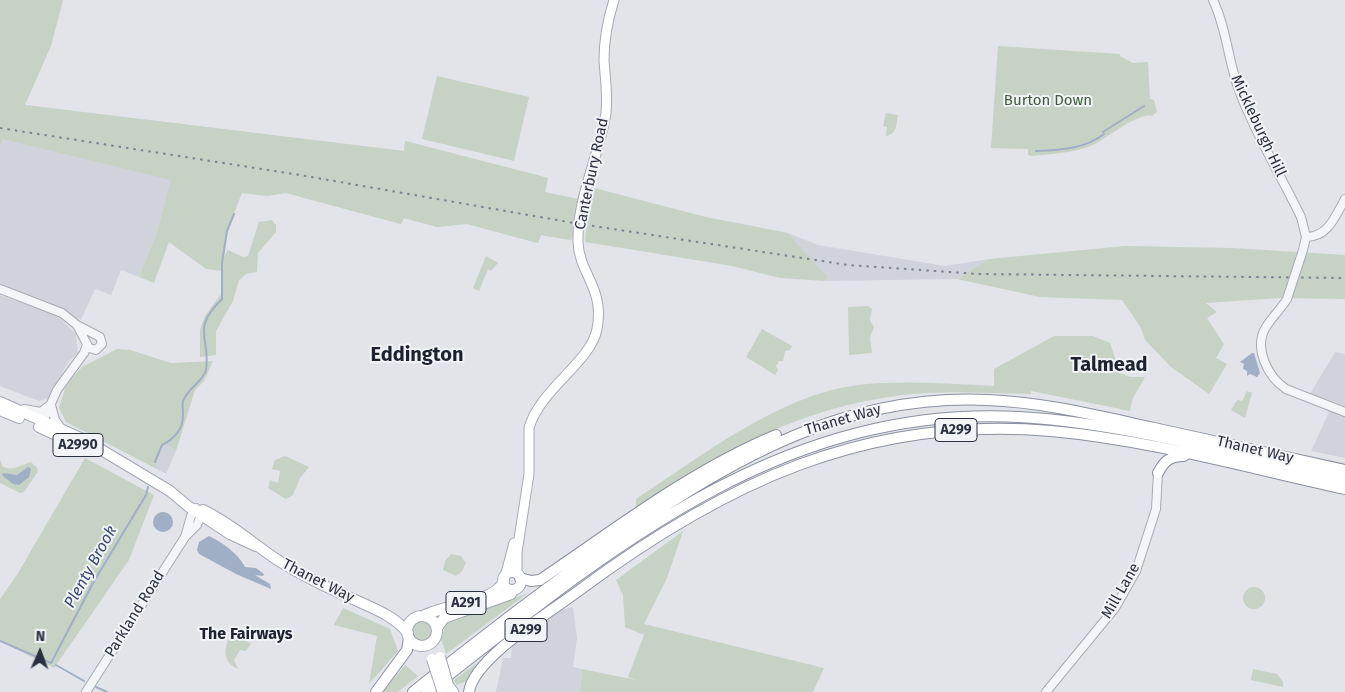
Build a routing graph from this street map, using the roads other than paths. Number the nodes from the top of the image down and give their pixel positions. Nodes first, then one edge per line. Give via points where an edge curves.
1 (614, 0) edge
2 (1213, 0) edge
3 (1345, 200) edge
4 (1306, 237) junction
5 (0, 289) edge
6 (77, 324) junction
7 (96, 335) junction
8 (87, 344) junction
9 (96, 350) junction
10 (74, 365) junction
11 (1, 405) edge
12 (51, 405) junction
13 (1345, 412) edge
14 (832, 420) junction
15 (42, 424) junction
16 (63, 430) junction
17 (1239, 446) junction
18 (1156, 448) junction
19 (116, 460) junction
20 (1223, 462) junction
21 (1345, 464) edge
22 (1345, 470) edge
23 (1158, 473) junction
24 (1345, 480) edge
25 (1345, 489) edge
26 (200, 511) junction
27 (520, 532) junction
28 (519, 576) junction
29 (504, 579) junction
30 (586, 586) junction
31 (513, 590) junction
32 (568, 607) dead end
33 (382, 612) junction
34 (418, 617) junction
35 (436, 632) junction
36 (409, 636) junction
37 (420, 646) junction
38 (436, 658) junction
39 (446, 690) edge
40 (86, 692) edge
41 (376, 692) edge
42 (413, 692) edge
43 (427, 692) edge
44 (469, 692) edge
45 (1046, 692) edge

1 - 27 main road, Canterbury Road via 605,44 606,108 581,216 578,243 597,294 598,327 590,346 544,399 532,418 528,486
2 - 4 street, Mickleburgh Hill via 1240,93 1301,217
3 - 4 street via 1328,229
4 - 13 street, Mickleburgh Hill, bridge via 1287,299 1266,328 1262,349 1269,371 1279,384
5 - 6 street via 52,308
6 - 7 street
6 - 8 street
7 - 8 street via 89,338
7 - 9 street via 102,344
8 - 9 street
8 - 10 street
9 - 10 street
10 - 12 street
11 - 12 street via 34,412 41,412
11 - 15 main road, Thanet Way / A2990
12 - 15 street
12 - 16 street via 55,420
14 - 17 main road, Thanet Way / A299 via 919,402 987,400 1086,413
14 - 28 main road, A299 via 819,419 783,432 724,460 665,494 540,580 530,581
14 - 42 main road, Thanet Way / A299 via 750,455 642,521 542,591
15 - 16 main road, Thanet Way / A2990
15 - 19 main road, Thanet Way / A2990
16 - 19 main road, Thanet Way / A2990
17 - 21 main road via 1262,447
17 - 22 main road, Thanet Way / A299
18 - 20 main road, A299
18 - 23 main road via 1160,458
18 - 30 main road, A299 via 1082,435 1005,428 929,432 861,445 802,462 749,485 687,519
19 - 26 main road, Thanet Way / A2990 via 193,502
20 - 23 main road via 1175,456 1165,462
20 - 25 main road, A299
23 - 45 street, Mill Lane via 1156,509 1136,571 1115,608
24 - 43 main road, Thanet Way / A299 via 1139,434 1047,420 961,418 870,430 786,455 692,501 558,591
26 - 33 main road, Thanet Way / A2990 via 238,539 256,546 307,578
26 - 40 street, Parkland Road via 197,525 185,537
27 - 28 main road, Canterbury Road via 516,561
27 - 29 main road, Canterbury Road
28 - 29 main road, A291 via 511,573
28 - 31 main road via 520,586
29 - 31 main road, A291 via 508,589
29 - 34 main road, Thanet Way / A291 via 501,587 489,595
30 - 32 main road
30 - 44 main road, A299 via 491,656 476,675
31 - 35 main road, A291 via 511,594 444,618
33 - 34 main road, Thanet Way / A2990 via 403,618
33 - 36 main road, Thanet Way / A2990
34 - 35 main road via 432,619
34 - 36 main road via 409,625
35 - 37 main road via 428,645
35 - 38 main road
36 - 37 main road
36 - 41 main road via 407,650
37 - 38 main road
38 - 39 main road, bridge

